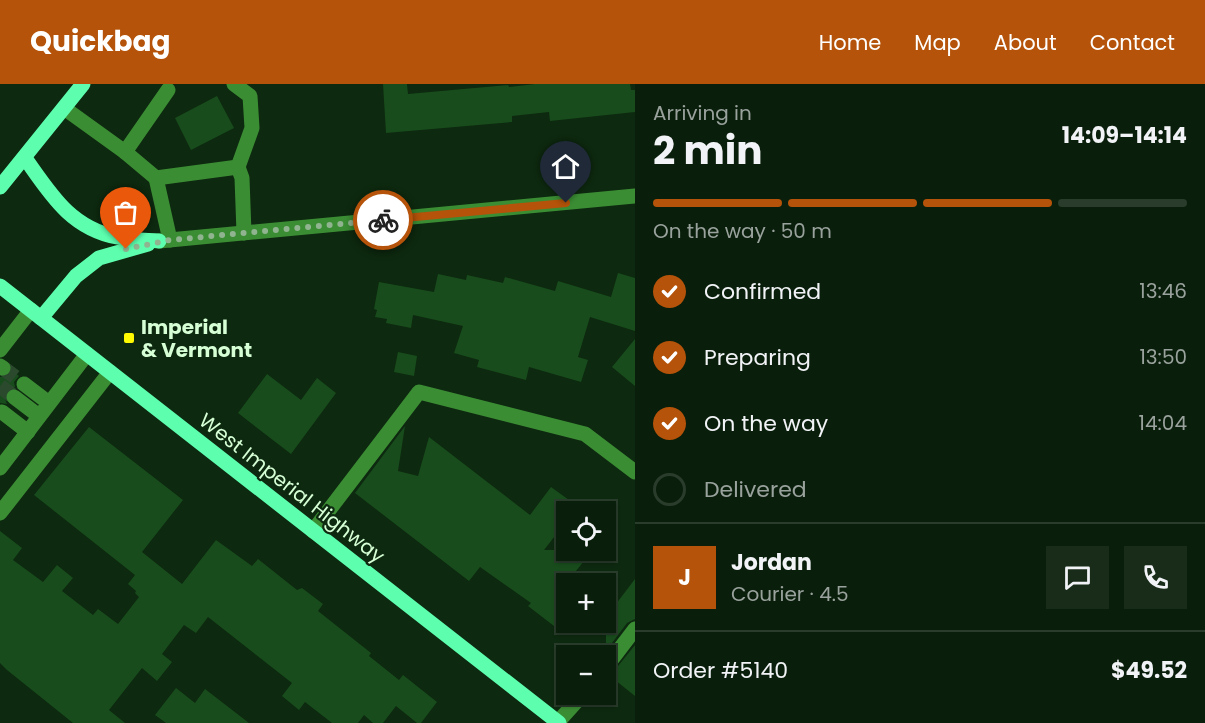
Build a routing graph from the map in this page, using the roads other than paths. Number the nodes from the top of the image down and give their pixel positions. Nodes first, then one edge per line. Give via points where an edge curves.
1 (83, 84) edge
2 (234, 84) edge
3 (167, 86) edge
4 (64, 108) junction
5 (125, 152) junction
6 (25, 158) junction
7 (238, 167) junction
8 (156, 178) junction
9 (0, 187) edge
10 (635, 196) edge
11 (244, 233) junction
12 (164, 241) junction
13 (0, 286) edge
14 (36, 314) junction
15 (0, 350) edge
16 (87, 354) junction
17 (110, 372) junction
18 (24, 384) tunnel mouth
19 (14, 397) tunnel mouth
20 (50, 403) junction
21 (2, 412) tunnel mouth
22 (39, 416) junction
23 (28, 432) junction
24 (0, 468) edge
25 (635, 472) edge
26 (0, 513) edge
27 (313, 531) junction
28 (635, 629) edge
29 (616, 654) edge
30 (574, 705) edge
31 (558, 723) edge

1 - 4 main road
2 - 7 street via 250,96 252,128
3 - 5 street
4 - 5 street
4 - 6 main road
5 - 8 street
6 - 9 main road
6 - 12 main road via 74,219 116,237
7 - 8 street
7 - 11 street
8 - 12 street
10 - 11 street
11 - 12 street
12 - 14 main road via 99,258
13 - 14 main road, West Imperial Highway
14 - 15 street
14 - 16 main road, West Imperial Highway
16 - 17 main road, West Imperial Highway
16 - 20 street
17 - 26 street
17 - 27 main road, West Imperial Highway
18 - 20 street
19 - 22 street
20 - 22 street
21 - 23 street
22 - 23 street
23 - 24 street
25 - 27 street via 585,434 419,392
27 - 31 main road, West Imperial Highway
28 - 29 street
30 - 31 street

